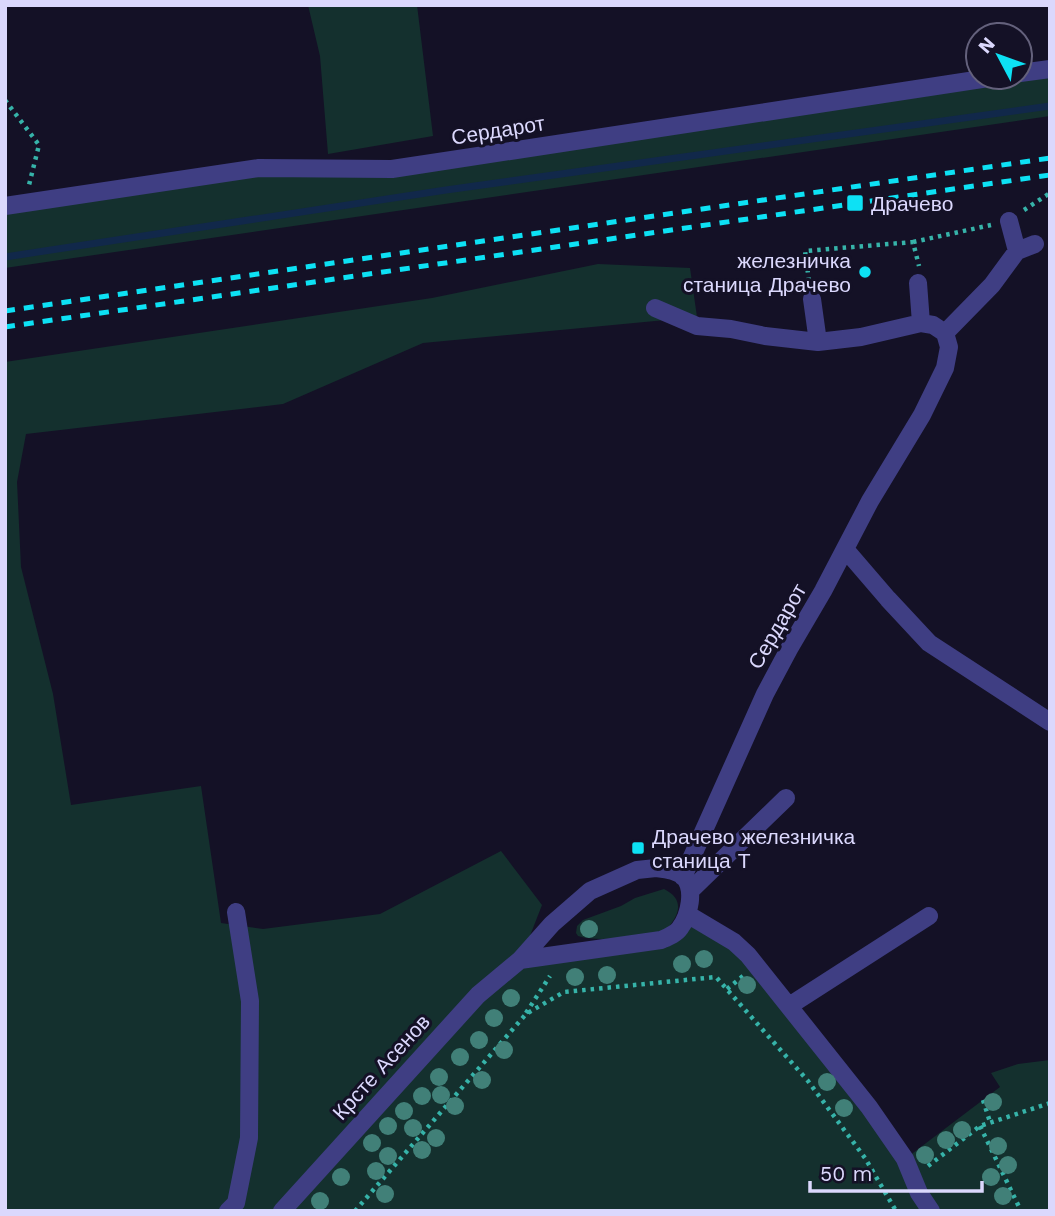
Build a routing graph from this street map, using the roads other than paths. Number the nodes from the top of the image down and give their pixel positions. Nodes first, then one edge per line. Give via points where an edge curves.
1 (964, 82) edge
2 (5, 206) edge
3 (1009, 221) road end
4 (1035, 244) dead end
5 (1017, 251) junction
6 (919, 276) road end
7 (812, 299) road end
8 (655, 308) dead end
9 (921, 323) junction
10 (946, 333) junction
11 (818, 342) junction
12 (845, 549) junction
13 (1050, 722) edge
14 (786, 797) dead end
15 (687, 884) junction
16 (236, 912) dead end
17 (687, 914) junction
18 (929, 916) dead end
19 (520, 960) junction
20 (789, 1006) junction
21 (228, 1211) edge
22 (282, 1211) edge
23 (931, 1211) edge

1 - 2 street, Сердарот via 393,169 259,168
3 - 5 street
4 - 5 street
5 - 10 street
6 - 9 street
7 - 11 street
8 - 11 street via 696,326
9 - 10 street
9 - 11 street
10 - 12 street, Сердарот via 945,368
12 - 13 street via 929,643
12 - 15 street, Сердарот via 765,694
14 - 15 street
15 - 17 street
15 - 19 street, Крсте Асенов via 668,870 656,868 637,870 590,891
16 - 21 street via 250,1001 249,1138 236,1203
17 - 19 street via 678,931 662,940
17 - 20 street via 748,955
18 - 20 street
19 - 22 street, Крсте Асенов via 478,995
20 - 23 street via 900,1140 919,1193

